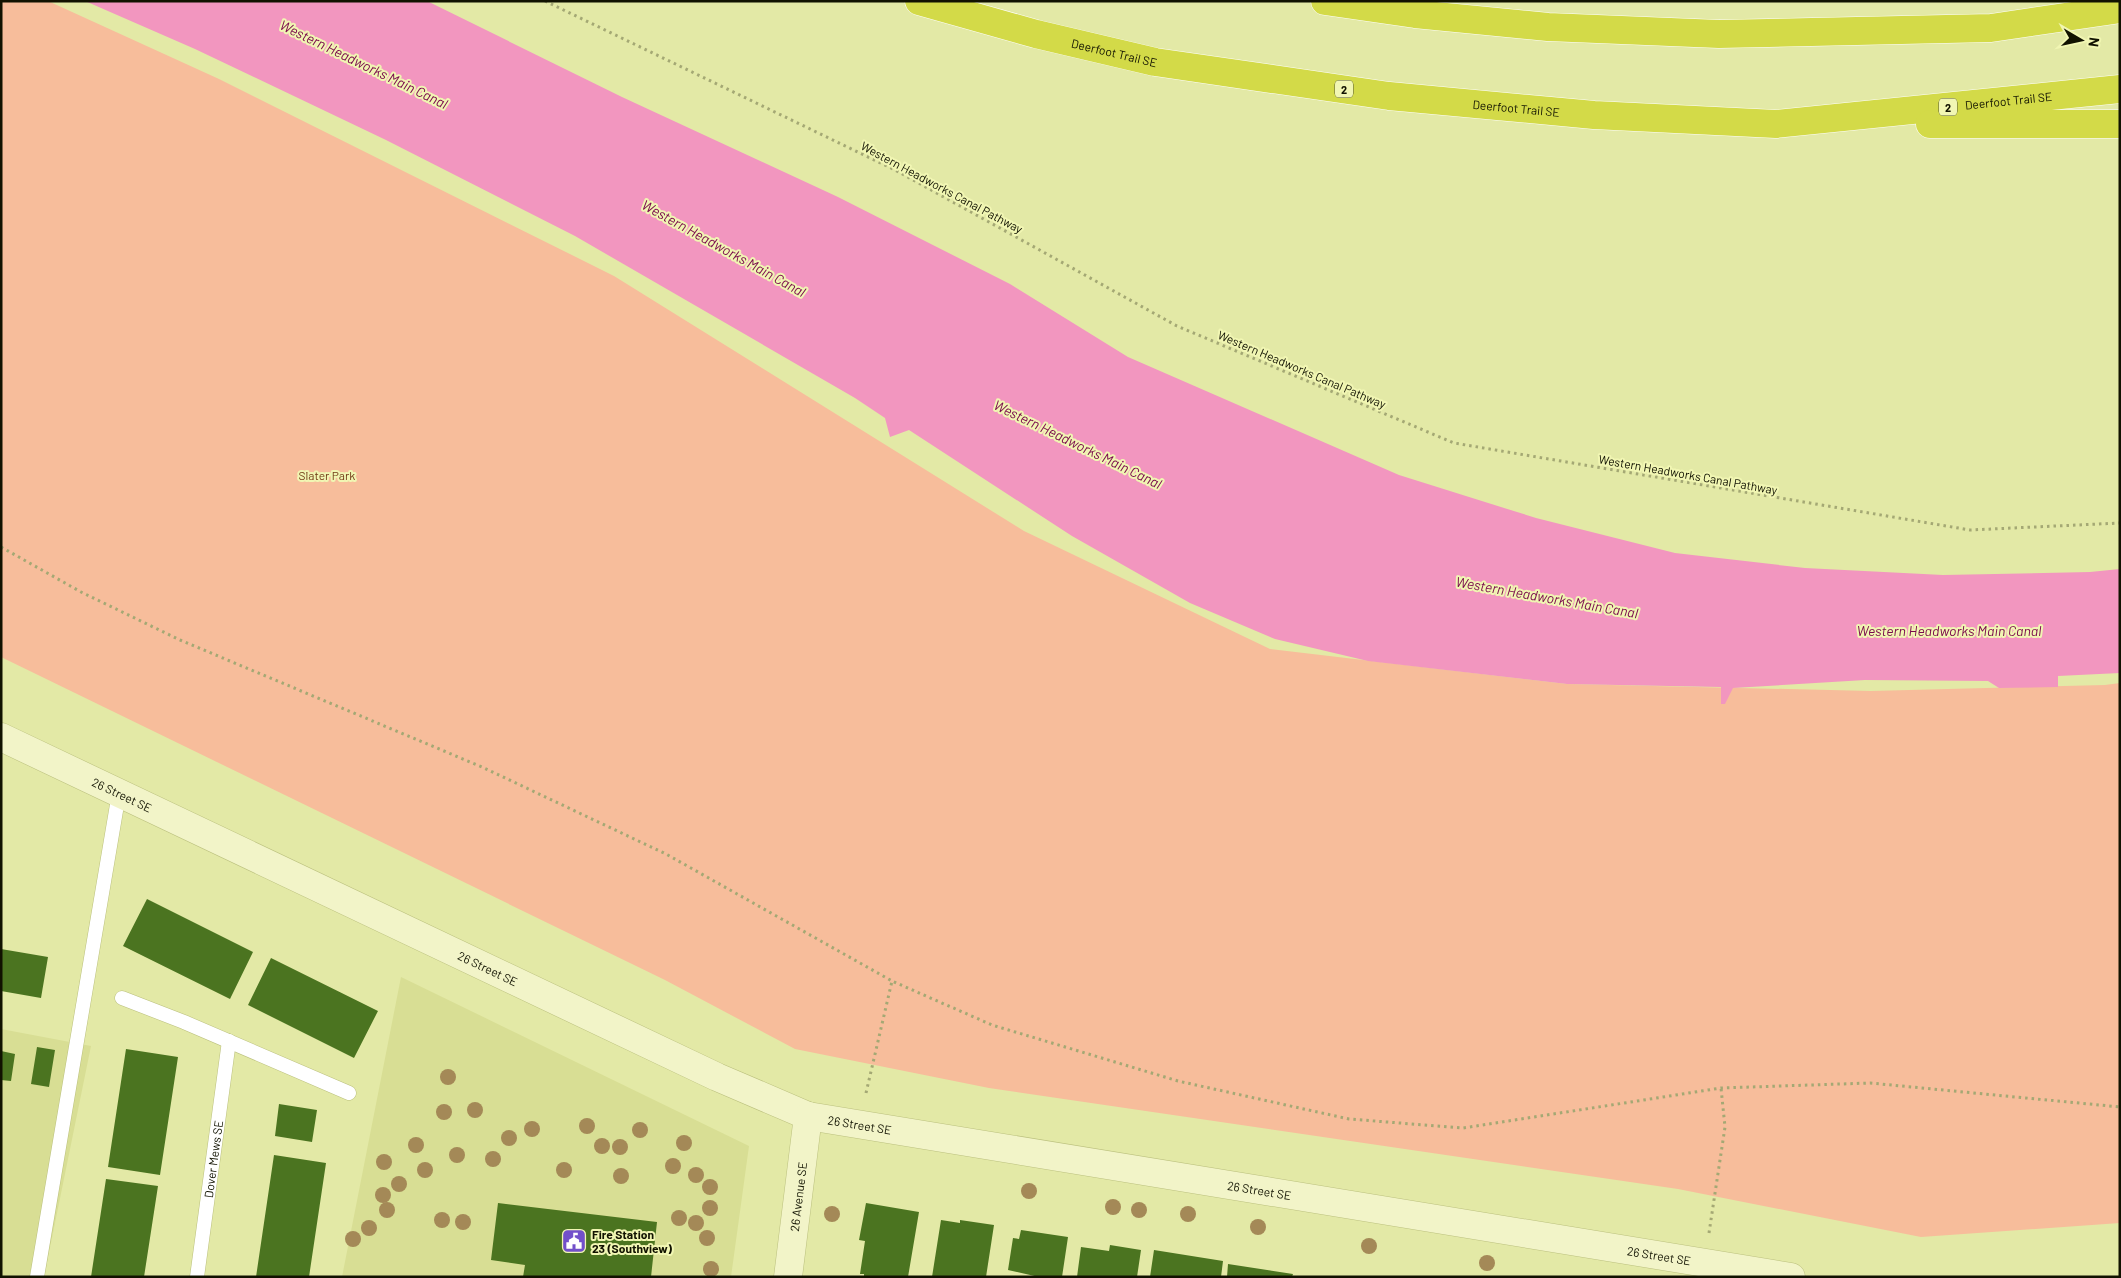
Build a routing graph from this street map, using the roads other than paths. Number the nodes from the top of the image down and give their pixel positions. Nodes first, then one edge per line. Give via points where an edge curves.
1 (919, 1) edge
2 (1326, 1) edge
3 (2120, 9) edge
4 (2120, 89) edge
5 (1776, 124) junction
6 (2120, 124) edge
7 (1, 737) edge
8 (119, 792) junction
9 (122, 998) dead end
10 (229, 1041) junction
11 (349, 1093) dead end
12 (808, 1116) junction
13 (37, 1277) edge
14 (197, 1277) edge
15 (788, 1277) edge
16 (1791, 1277) edge

1 - 5 highway, Deerfoot Trail SE / 2 via 1036,34 1155,62 1290,82 1389,96 1594,115
2 - 3 highway via 1415,14 1548,27 1719,34 1991,28
4 - 5 highway, Deerfoot Trail SE / 2
5 - 6 highway
7 - 8 street, 26 Street SE
8 - 12 street, 26 Street SE via 717,1076
8 - 13 lane
9 - 10 lane
10 - 11 lane
10 - 14 lane, Dover Mews SE
12 - 15 street, 26 Avenue SE
12 - 16 street, 26 Street SE

